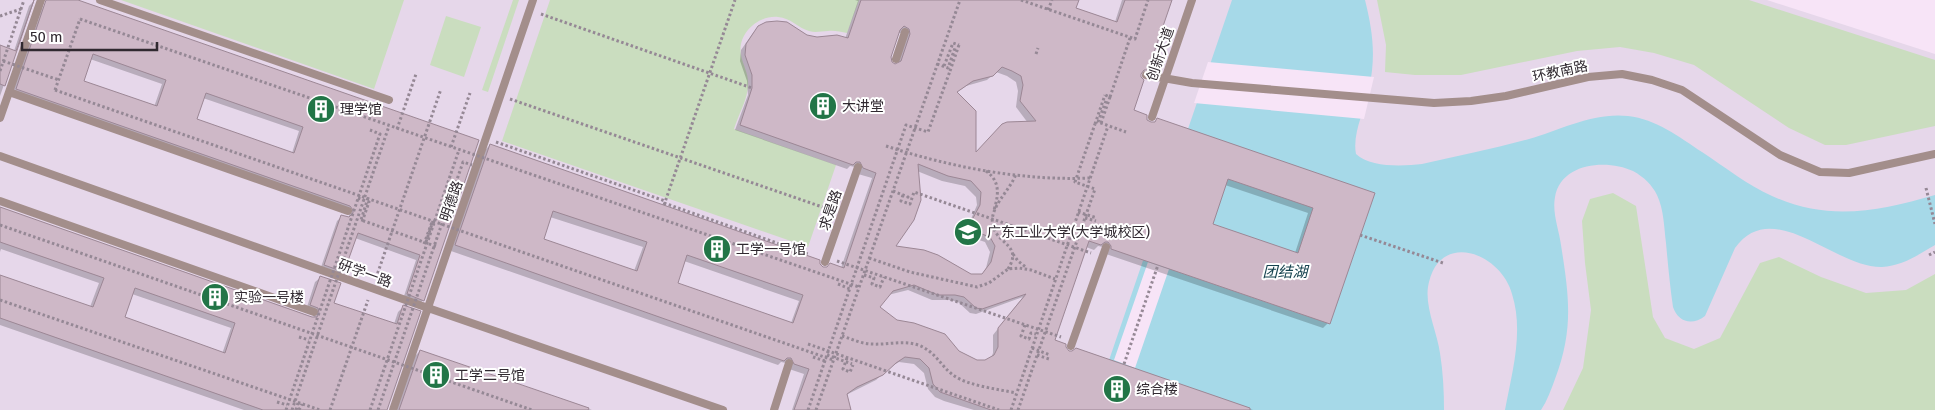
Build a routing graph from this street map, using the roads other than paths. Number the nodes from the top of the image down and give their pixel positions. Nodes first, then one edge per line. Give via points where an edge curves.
1 (41, 0) edge
2 (100, 0) edge
3 (533, 0) edge
4 (1192, 0) edge
5 (905, 32) dead end
6 (896, 59) dead end
7 (1146, 75) dead end
8 (1165, 79) junction
9 (9, 92) junction
10 (389, 100) dead end
11 (1152, 116) dead end
12 (0, 118) edge
13 (1935, 154) edge
14 (0, 156) edge
15 (858, 167) dead end
16 (0, 201) edge
17 (348, 211) dead end
18 (1106, 247) dead end
19 (825, 262) dead end
20 (428, 308) junction
21 (314, 312) dead end
22 (1072, 346) dead end
23 (790, 362) dead end
24 (393, 410) edge
25 (723, 410) edge
26 (774, 410) edge

1 - 9 lane
2 - 10 lane
3 - 20 lane, 明德路
4 - 8 lane, 创新大道
5 - 6 lane
7 - 8 lane, 环教南路
8 - 11 lane, 创新大道
8 - 13 lane, 环教南路 via 1434,103 1506,96 1588,77 1622,74 1682,90 1780,155 1820,172 1850,173
9 - 12 lane
9 - 17 lane
14 - 20 lane, 研学一路
15 - 19 lane, 求是路
16 - 21 lane
18 - 22 lane
20 - 24 lane, 明德路
20 - 25 lane, 研学一路
23 - 26 lane

